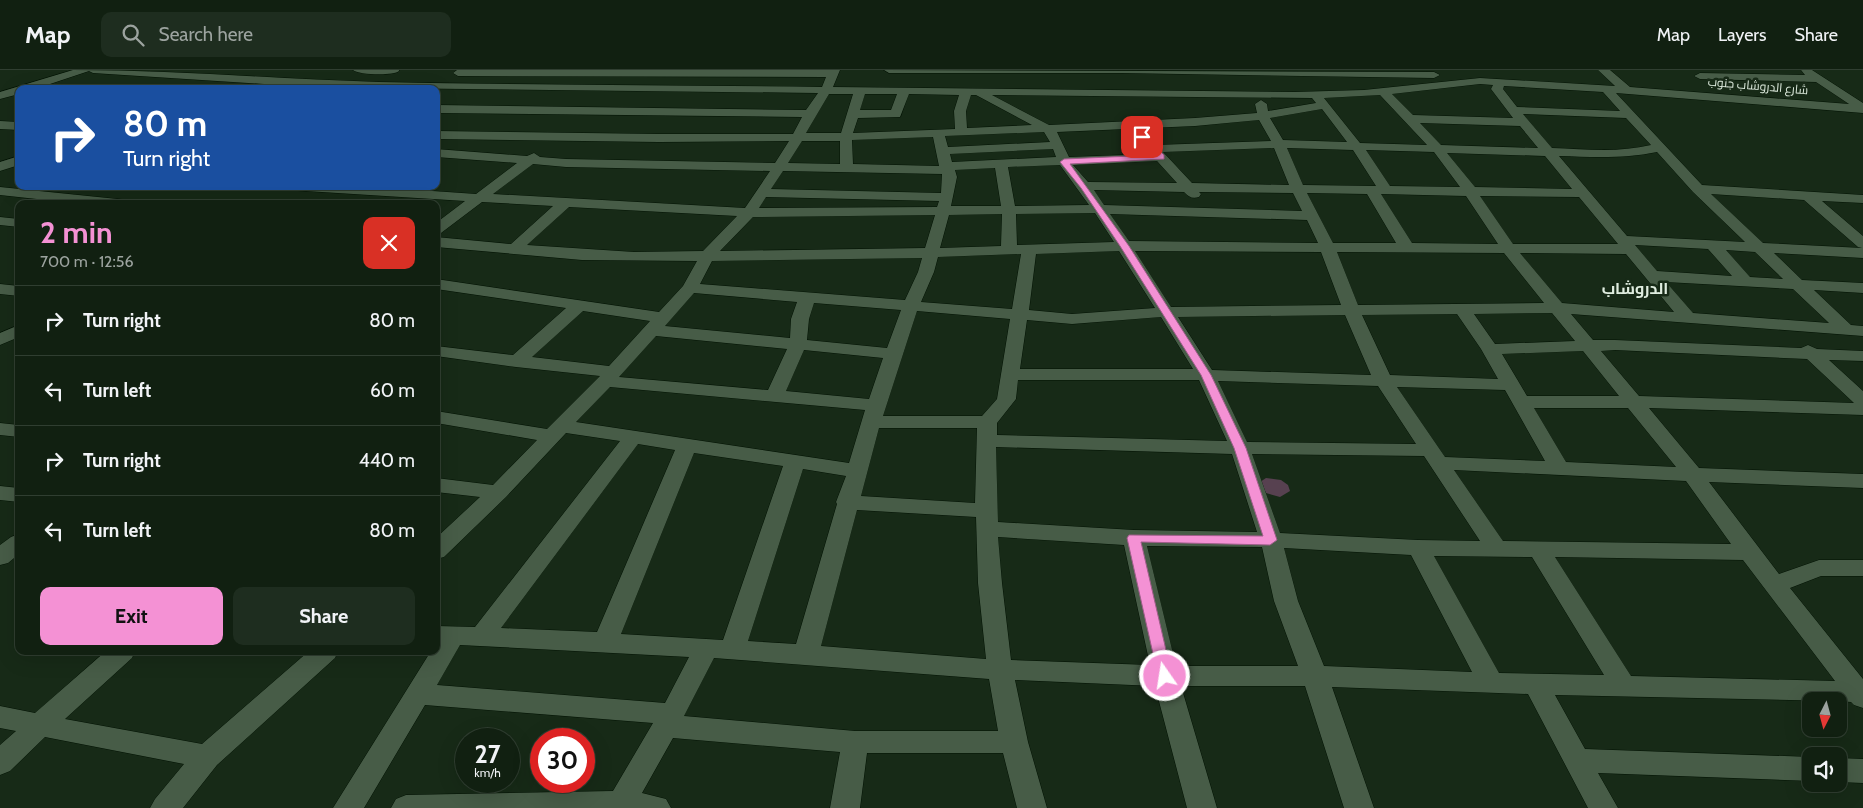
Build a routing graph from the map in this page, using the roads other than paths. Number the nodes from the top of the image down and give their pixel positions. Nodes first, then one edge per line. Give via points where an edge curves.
1 (84, 70) edge
2 (93, 70) edge
3 (285, 70) edge
4 (358, 70) edge
5 (889, 70) edge
6 (982, 70) edge
7 (1027, 70) edge
8 (1121, 70) edge
9 (1604, 70) edge
10 (1746, 70) edge
11 (1804, 70) edge
12 (650, 71) edge
13 (928, 71) edge
14 (1258, 71) edge
15 (408, 72) dead end
16 (729, 72) edge
17 (834, 72) edge
18 (1405, 72) edge
19 (1304, 73) junction
20 (1501, 76) edge
21 (1534, 77) edge
22 (1756, 78) junction
23 (1818, 79) junction
24 (264, 81) junction
25 (35, 85) edge
26 (256, 85) edge
27 (365, 85) edge
28 (419, 85) edge
29 (440, 87) edge
30 (633, 88) junction
31 (1605, 88) junction
32 (826, 90) junction
33 (1626, 90) junction
34 (860, 91) junction
35 (904, 91) junction
36 (934, 92) junction
37 (971, 92) junction
38 (993, 92) junction
39 (1384, 92) junction
40 (1134, 93) junction
41 (1260, 94) junction
42 (1314, 94) junction
43 (1725, 96) junction
44 (1002, 105) junction
45 (1325, 105) junction
46 (1863, 109) edge
47 (1513, 110) junction
48 (1142, 111) dead end
49 (598, 112) junction
50 (440, 114) edge
51 (810, 114) junction
52 (854, 114) junction
53 (440, 115) edge
54 (1630, 115) junction
55 (1263, 116) junction
56 (1411, 120) junction
57 (1195, 122) junction
58 (1523, 122) junction
59 (580, 123) junction
60 (1148, 124) junction
61 (0, 125) edge
62 (1131, 125) junction
63 (15, 126) edge
64 (961, 133) junction
65 (440, 135) edge
66 (560, 137) junction
67 (846, 137) junction
68 (798, 138) junction
69 (1279, 144) junction
70 (1057, 145) junction
71 (1213, 146) junction
72 (1356, 146) junction
73 (1436, 147) junction
74 (1661, 147) junction
75 (1550, 151) junction
76 (440, 153) edge
77 (1157, 153) junction
78 (944, 155) junction
79 (0, 160) edge
80 (15, 161) edge
81 (529, 161) junction
82 (15, 162) edge
83 (1001, 164) junction
84 (0, 167) edge
85 (778, 168) junction
86 (826, 169) junction
87 (848, 169) junction
88 (1084, 186) junction
89 (1188, 187) junction
90 (1698, 189) junction
91 (353, 190) edge
92 (1299, 190) junction
93 (1379, 191) junction
94 (0, 192) edge
95 (762, 192) junction
96 (1471, 192) junction
97 (818, 194) junction
98 (1584, 194) junction
99 (1808, 196) junction
100 (480, 198) junction
101 (1863, 199) edge
102 (85, 200) edge
103 (566, 203) junction
104 (945, 204) junction
105 (1100, 209) junction
106 (1009, 210) junction
107 (750, 212) junction
108 (1207, 212) junction
109 (1312, 216) junction
110 (1835, 220) junction
111 (0, 221) edge
112 (1863, 222) edge
113 (15, 223) edge
114 (440, 227) edge
115 (440, 242) edge
116 (1863, 244) edge
117 (1627, 245) junction
118 (1713, 245) junction
119 (1124, 246) junction
120 (1327, 246) junction
121 (1407, 248) junction
122 (1759, 248) junction
123 (1509, 249) junction
124 (513, 250) junction
125 (1009, 250) junction
126 (1027, 250) junction
127 (931, 253) junction
128 (1863, 253) edge
129 (708, 256) junction
130 (1653, 276) junction
131 (1746, 281) junction
132 (1798, 284) junction
133 (440, 285) edge
134 (690, 288) junction
135 (1863, 288) edge
136 (0, 289) edge
137 (15, 291) edge
138 (808, 298) junction
139 (579, 306) junction
140 (910, 306) junction
141 (1461, 308) junction
142 (1557, 308) junction
143 (1351, 309) junction
144 (1165, 312) junction
145 (1020, 316) junction
146 (1687, 317) junction
147 (657, 324) junction
148 (1783, 325) junction
149 (1855, 331) edge
150 (15, 332) edge
151 (0, 340) edge
152 (15, 343) edge
153 (798, 344) junction
154 (1586, 345) junction
155 (1490, 349) junction
156 (440, 352) edge
157 (1810, 353) junction
158 (894, 354) junction
159 (1863, 356) edge
160 (516, 362) junction
161 (1010, 374) junction
162 (1206, 375) junction
163 (609, 377) junction
164 (1383, 380) junction
165 (1511, 385) junction
166 (774, 396) junction
167 (1863, 401) edge
168 (1521, 402) junction
169 (1632, 402) junction
170 (1863, 409) edge
171 (874, 413) junction
172 (440, 417) edge
173 (0, 429) edge
174 (15, 431) edge
175 (557, 431) junction
176 (986, 432) junction
177 (633, 437) junction
178 (687, 446) junction
179 (1240, 448) junction
180 (1435, 456) junction
181 (795, 462) junction
182 (1560, 469) junction
183 (856, 471) junction
184 (1693, 475) junction
185 (1863, 481) edge
186 (440, 485) edge
187 (498, 492) junction
188 (0, 493) edge
189 (15, 495) edge
190 (848, 502) junction
191 (988, 520) junction
192 (1134, 538) junction
193 (1270, 540) junction
194 (440, 547) edge
195 (1418, 548) junction
196 (1497, 549) junction
197 (1539, 550) junction
198 (1749, 552) junction
199 (1863, 568) edge
200 (1774, 586) junction
201 (445, 636) edge
202 (481, 637) junction
203 (605, 642) junction
204 (719, 649) junction
205 (806, 654) junction
206 (118, 655) edge
207 (322, 655) edge
208 (436, 655) edge
209 (1001, 670) junction
210 (1165, 676) junction
211 (1316, 676) junction
212 (1491, 683) junction
213 (1536, 684) junction
214 (1623, 685) junction
215 (417, 694) junction
216 (1861, 694) edge
217 (0, 717) edge
218 (669, 720) junction
219 (40, 724) junction
220 (855, 742) junction
221 (1014, 742) junction
222 (207, 757) junction
223 (1578, 760) junction
224 (0, 763) edge
225 (1802, 769) edge
226 (1847, 770) edge
227 (1863, 771) edge
228 (619, 806) edge
229 (164, 808) edge
230 (348, 808) edge
231 (406, 808) edge
232 (656, 808) edge
233 (845, 808) edge
234 (1032, 808) edge
235 (1202, 808) edge
236 (1359, 808) edge
237 (1603, 808) edge

1 - 25 street
2 - 24 street, شارع الدروشاب جنوب
3 - 24 street
4 - 15 street
5 - 13 street
6 - 7 street
6 - 13 street
6 - 38 street
7 - 8 street
8 - 14 street
8 - 40 street
9 - 33 street
10 - 22 street
11 - 23 street
12 - 16 street
12 - 28 street via 440,73
12 - 30 street
13 - 36 street
14 - 19 street
14 - 41 street
16 - 17 street
17 - 32 street
18 - 19 street
18 - 20 street
19 - 42 street
20 - 21 street, شارع الدروشاب جنوب
20 - 39 street, شارع الدروشاب جنوب
20 - 47 street via 1497,88
21 - 31 street, شارع الدروشاب جنوب
22 - 23 street
22 - 43 street via 1700,76
23 - 46 street
24 - 26 street
24 - 27 street, شارع الدروشاب جنوب
29 - 30 street, شارع الدروشاب جنوب
30 - 32 street, شارع الدروشاب جنوب
30 - 49 street
31 - 33 street, شارع الدروشاب جنوب
31 - 54 street
32 - 34 street, شارع الدروشاب جنوب
32 - 51 street
33 - 43 street, شارع الدروشاب جنوب
34 - 35 street, شارع الدروشاب جنوب
34 - 52 street
35 - 36 street, شارع الدروشاب جنوب
35 - 52 street via 896,114
36 - 37 street, شارع الدروشاب جنوب
37 - 38 street, شارع الدروشاب جنوب
37 - 44 street
37 - 64 street via 960,111
38 - 40 street, شارع الدروشاب جنوب
39 - 42 street, شارع الدروشاب جنوب
39 - 56 street
40 - 41 street, شارع الدروشاب جنوب
40 - 44 street via 1138,104
41 - 42 street, شارع الدروشاب جنوب
41 - 55 street
42 - 45 street
43 - 46 street, شارع الدروشاب جنوب
44 - 70 street
45 - 55 street
45 - 72 street
47 - 54 street
47 - 58 street
48 - 60 street
49 - 50 street via 452,109
49 - 51 street
49 - 59 street
51 - 68 street
52 - 67 street
53 - 59 street
54 - 74 street
55 - 57 street
55 - 69 street
56 - 58 street
56 - 73 street
57 - 60 street
57 - 71 street
58 - 75 street
59 - 66 street
60 - 62 street
61 - 63 street
62 - 70 street
62 - 77 street
64 - 70 street
64 - 78 street
65 - 66 street
66 - 68 street
66 - 81 street
67 - 68 street
67 - 78 street
67 - 87 street
68 - 85 street
69 - 71 street
69 - 72 street
69 - 92 street
70 - 77 street
70 - 78 street
70 - 83 street
70 - 88 street
71 - 77 street
72 - 73 street
72 - 93 street
73 - 75 street
73 - 96 street
74 - 75 street via 1614,154
74 - 90 street
75 - 98 street
76 - 81 street
77 - 89 street
78 - 83 street
78 - 87 street
78 - 104 street via 950,182
79 - 80 street
81 - 85 street
81 - 100 street
82 - 84 street
83 - 106 street
85 - 86 street
85 - 95 street
86 - 87 street
86 - 97 street
88 - 89 street
88 - 105 street
89 - 92 street
89 - 108 street
90 - 99 street
90 - 122 street
91 - 100 street
92 - 93 street
92 - 109 street
93 - 96 street
93 - 121 street
94 - 102 street
95 - 97 street
95 - 107 street
96 - 98 street
96 - 123 street
97 - 104 street
98 - 117 street
99 - 101 street
99 - 110 street
100 - 103 street
100 - 114 street
103 - 107 street
103 - 124 street
104 - 106 street
104 - 107 street via 804,213
104 - 127 street
105 - 106 street
105 - 108 street
105 - 119 street
106 - 125 street
107 - 129 street
108 - 109 street
109 - 120 street
110 - 112 street
110 - 116 street
111 - 113 street
115 - 124 street
117 - 118 street
117 - 123 street
117 - 130 street
118 - 122 street
118 - 131 street
119 - 120 street
119 - 126 street
119 - 144 street
120 - 121 street
120 - 143 street
121 - 123 street
122 - 128 street
122 - 132 street
123 - 142 street
124 - 129 street via 608,256
125 - 126 street
125 - 127 street
126 - 145 street via 1029,256
127 - 129 street
127 - 140 street
129 - 134 street
130 - 131 street
130 - 146 street
131 - 132 street
132 - 135 street
132 - 149 street
133 - 139 street
134 - 138 street
134 - 147 street
136 - 137 street
138 - 140 street
138 - 153 street via 800,319
139 - 147 street
139 - 160 street
140 - 145 street
140 - 158 street
141 - 142 street
141 - 143 street
141 - 155 street
142 - 146 street
142 - 154 street
143 - 144 street
143 - 164 street
144 - 145 street via 1072,319
144 - 162 street
145 - 161 street
146 - 148 street
147 - 153 street
147 - 163 street
148 - 149 street
148 - 157 street
150 - 151 street
151 - 152 street
153 - 158 street
153 - 166 street
154 - 155 street
154 - 157 street
154 - 169 street
155 - 165 street
156 - 160 street
157 - 159 street
157 - 167 street
158 - 171 street
160 - 163 street
161 - 162 street
161 - 176 street via 1006,399
162 - 164 street
162 - 179 street
163 - 166 street
163 - 175 street
164 - 165 street
164 - 180 street
165 - 168 street
166 - 171 street
168 - 169 street
168 - 182 street
169 - 170 street
169 - 184 street
171 - 176 street
171 - 183 street
172 - 175 street
173 - 174 street
175 - 177 street
175 - 187 street
176 - 179 street
176 - 191 street
177 - 178 street
177 - 202 street
178 - 181 street
178 - 203 street
179 - 180 street
179 - 193 street
180 - 182 street
180 - 196 street
181 - 183 street
181 - 204 street
182 - 184 street
183 - 190 street
184 - 185 street
184 - 198 street
186 - 187 street
187 - 194 street
188 - 189 street
190 - 191 street
190 - 205 street
191 - 192 street
191 - 209 street via 994,627
192 - 193 street
192 - 210 street
193 - 195 street
193 - 211 street via 1286,601
195 - 196 street
195 - 212 street
196 - 197 street
197 - 198 street
197 - 214 street
198 - 200 street
199 - 200 street via 1819,568
200 - 216 street
201 - 202 street
202 - 203 street
203 - 204 street
204 - 205 street
204 - 218 street
205 - 209 street
206 - 219 street
207 - 222 street
208 - 215 street
209 - 210 street
209 - 221 street
210 - 211 street
210 - 235 street
211 - 212 street
211 - 236 street
212 - 213 street
213 - 214 street
213 - 223 street
214 - 216 street
215 - 218 street
215 - 230 street
217 - 219 street
218 - 220 street
218 - 228 street
219 - 222 street
219 - 224 street
220 - 221 street
220 - 233 street
221 - 234 street
222 - 229 street
223 - 225 street
223 - 237 street
226 - 227 street
228 - 231 street
228 - 232 street

